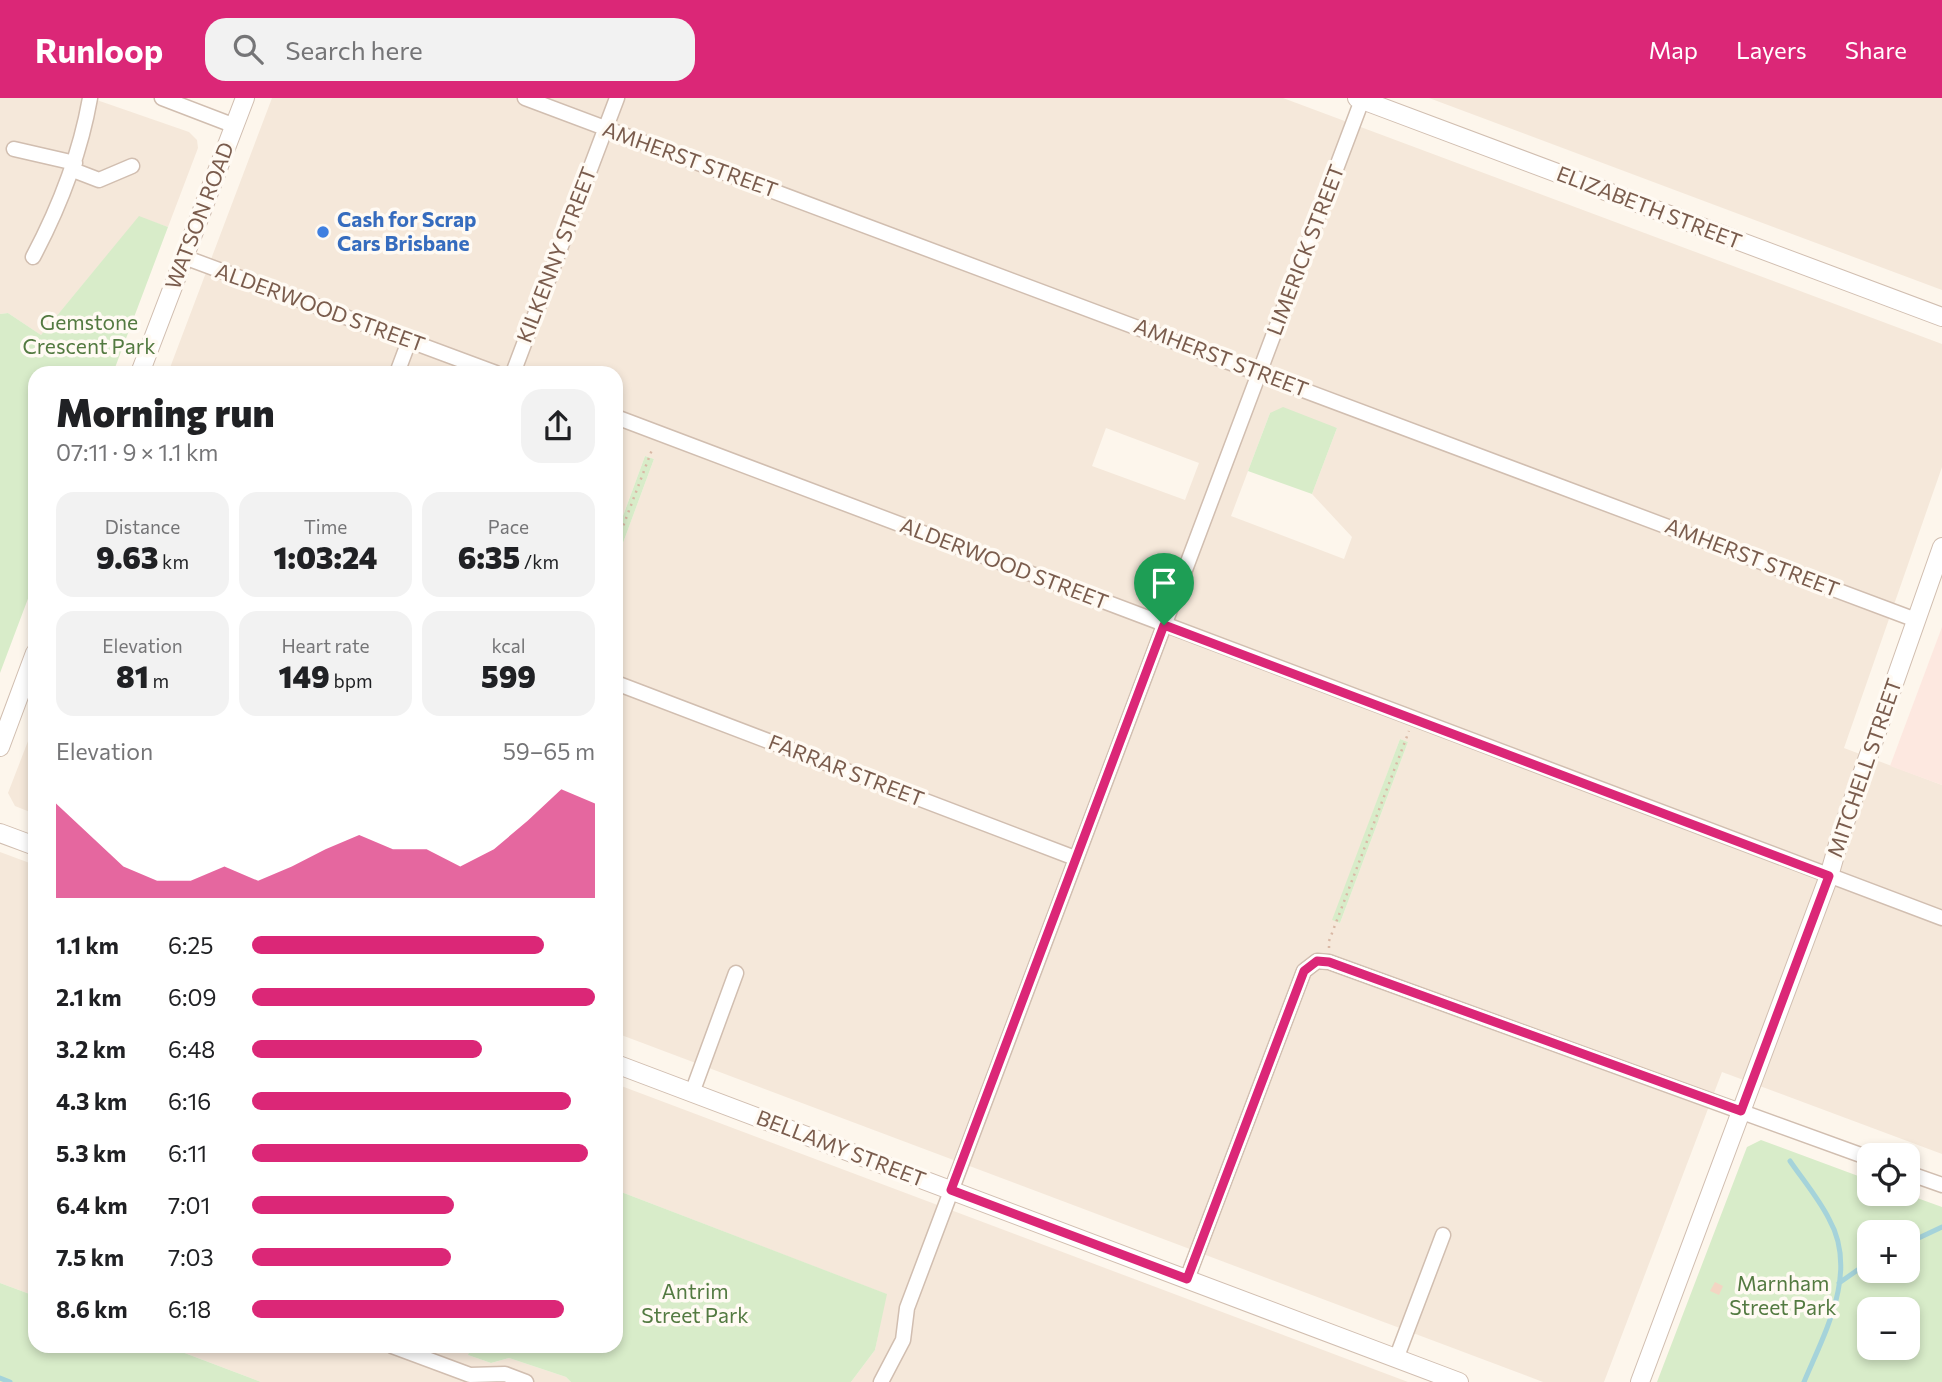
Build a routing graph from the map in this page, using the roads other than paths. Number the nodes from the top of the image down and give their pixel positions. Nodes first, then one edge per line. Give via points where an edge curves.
1 (90, 98) edge
2 (162, 98) edge
3 (245, 98) edge
4 (525, 98) edge
5 (617, 98) edge
6 (1359, 99) edge
7 (234, 126) junction
8 (605, 128) junction
9 (15, 149) dead end
10 (132, 166) dead end
11 (74, 167) junction
12 (33, 257) dead end
13 (184, 257) junction
14 (1942, 317) edge
15 (409, 341) junction
16 (143, 366) edge
17 (400, 366) edge
18 (477, 366) edge
19 (516, 366) edge
20 (1260, 373) junction
21 (623, 420) edge
22 (1942, 547) edge
23 (1916, 620) junction
24 (1164, 625) junction
25 (28, 672) edge
26 (623, 686) edge
27 (0, 747) edge
28 (0, 833) edge
29 (28, 843) edge
30 (1075, 858) junction
31 (1829, 876) junction
32 (1942, 918) edge
33 (736, 973) dead end
34 (623, 1067) edge
35 (692, 1093) junction
36 (1741, 1111) junction
37 (1857, 1154) edge
38 (1920, 1177) edge
39 (1942, 1185) edge
40 (951, 1190) junction
41 (1443, 1235) dead end
42 (1187, 1279) junction
43 (411, 1353) edge
44 (1396, 1359) junction
45 (526, 1382) edge
46 (881, 1382) edge
47 (1459, 1382) edge
48 (1640, 1382) edge

1 - 11 street
2 - 7 street
3 - 7 street, WATSON ROAD
4 - 8 street, AMHERST STREET
5 - 8 street, KILKENNY STREET
6 - 14 street, ELIZABETH STREET
6 - 20 street, LIMERICK STREET
7 - 13 street, WATSON ROAD
8 - 19 street, KILKENNY STREET
8 - 20 street, AMHERST STREET
9 - 11 street
10 - 11 street via 99,180
11 - 12 street
13 - 15 street, ALDERWOOD STREET
13 - 16 street, WATSON ROAD
15 - 17 street
15 - 18 street, ALDERWOOD STREET
20 - 23 street, AMHERST STREET
20 - 24 street, LIMERICK STREET
21 - 24 street, ALDERWOOD STREET
22 - 23 street, MITCHELL STREET
23 - 31 street, MITCHELL STREET
24 - 30 street, LIMERICK STREET
24 - 31 street, ALDERWOOD STREET
25 - 27 street
26 - 30 street, FARRAR STREET
28 - 29 street
30 - 40 street, LIMERICK STREET
31 - 32 street, ALDERWOOD STREET
31 - 36 street, MITCHELL STREET
33 - 35 street
34 - 35 street, BELLAMY STREET
35 - 40 street, BELLAMY STREET
36 - 37 street
36 - 42 street via 1317,961 1304,971
36 - 48 street, MITCHELL STREET
38 - 39 street
40 - 42 street, BELLAMY STREET
40 - 46 street, LIMERICK STREET via 908,1308 903,1340
41 - 44 street
42 - 44 street, BELLAMY STREET
43 - 45 street via 470,1375 505,1374
44 - 47 street, BELLAMY STREET

